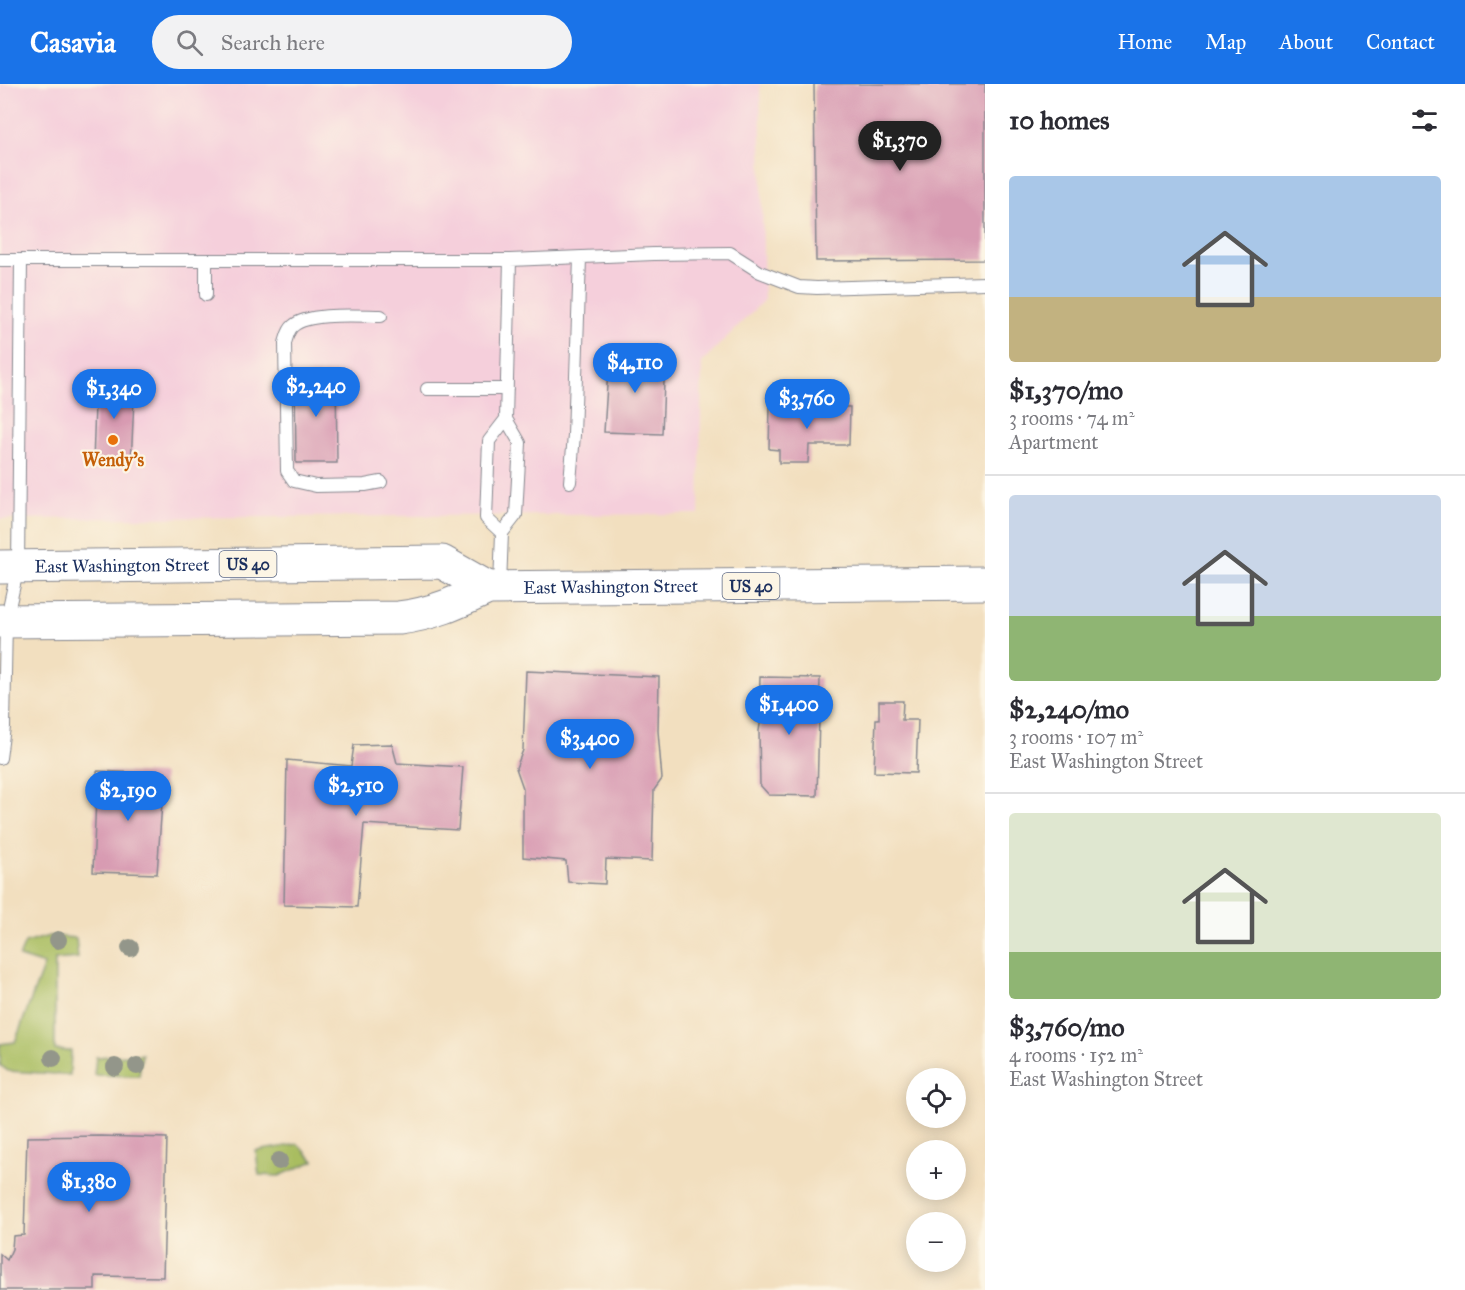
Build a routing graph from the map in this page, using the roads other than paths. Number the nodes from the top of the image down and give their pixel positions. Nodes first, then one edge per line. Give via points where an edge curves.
1 (580, 258) junction
2 (0, 260) edge
3 (21, 260) junction
4 (510, 260) junction
5 (206, 261) junction
6 (985, 283) edge
7 (206, 295) dead end
8 (381, 316) dead end
9 (427, 389) dead end
10 (507, 389) junction
11 (506, 419) junction
12 (381, 482) dead end
13 (570, 482) dead end
14 (502, 533) junction
15 (9, 567) edge
16 (985, 583) edge
17 (494, 589) junction
18 (3, 621) edge
19 (0, 758) edge

1 - 4 lane
1 - 6 lane via 729,253 760,272 799,287
1 - 13 lane
2 - 3 lane
3 - 5 lane
3 - 15 lane
4 - 5 lane
4 - 10 lane
5 - 7 lane
8 - 12 lane via 302,320 291,327 285,343 287,471 294,481 316,486
9 - 10 lane
10 - 11 lane
11 - 14 lane via 520,443 516,515
11 - 14 lane via 489,441 486,518
14 - 17 lane
15 - 17 main road, East Washington Street / US 40 via 442,562
15 - 18 lane
16 - 17 main road, East Washington Street / US 40
17 - 18 main road, East Washington Street / US 40 via 442,609 399,618
18 - 19 lane via 4,727

